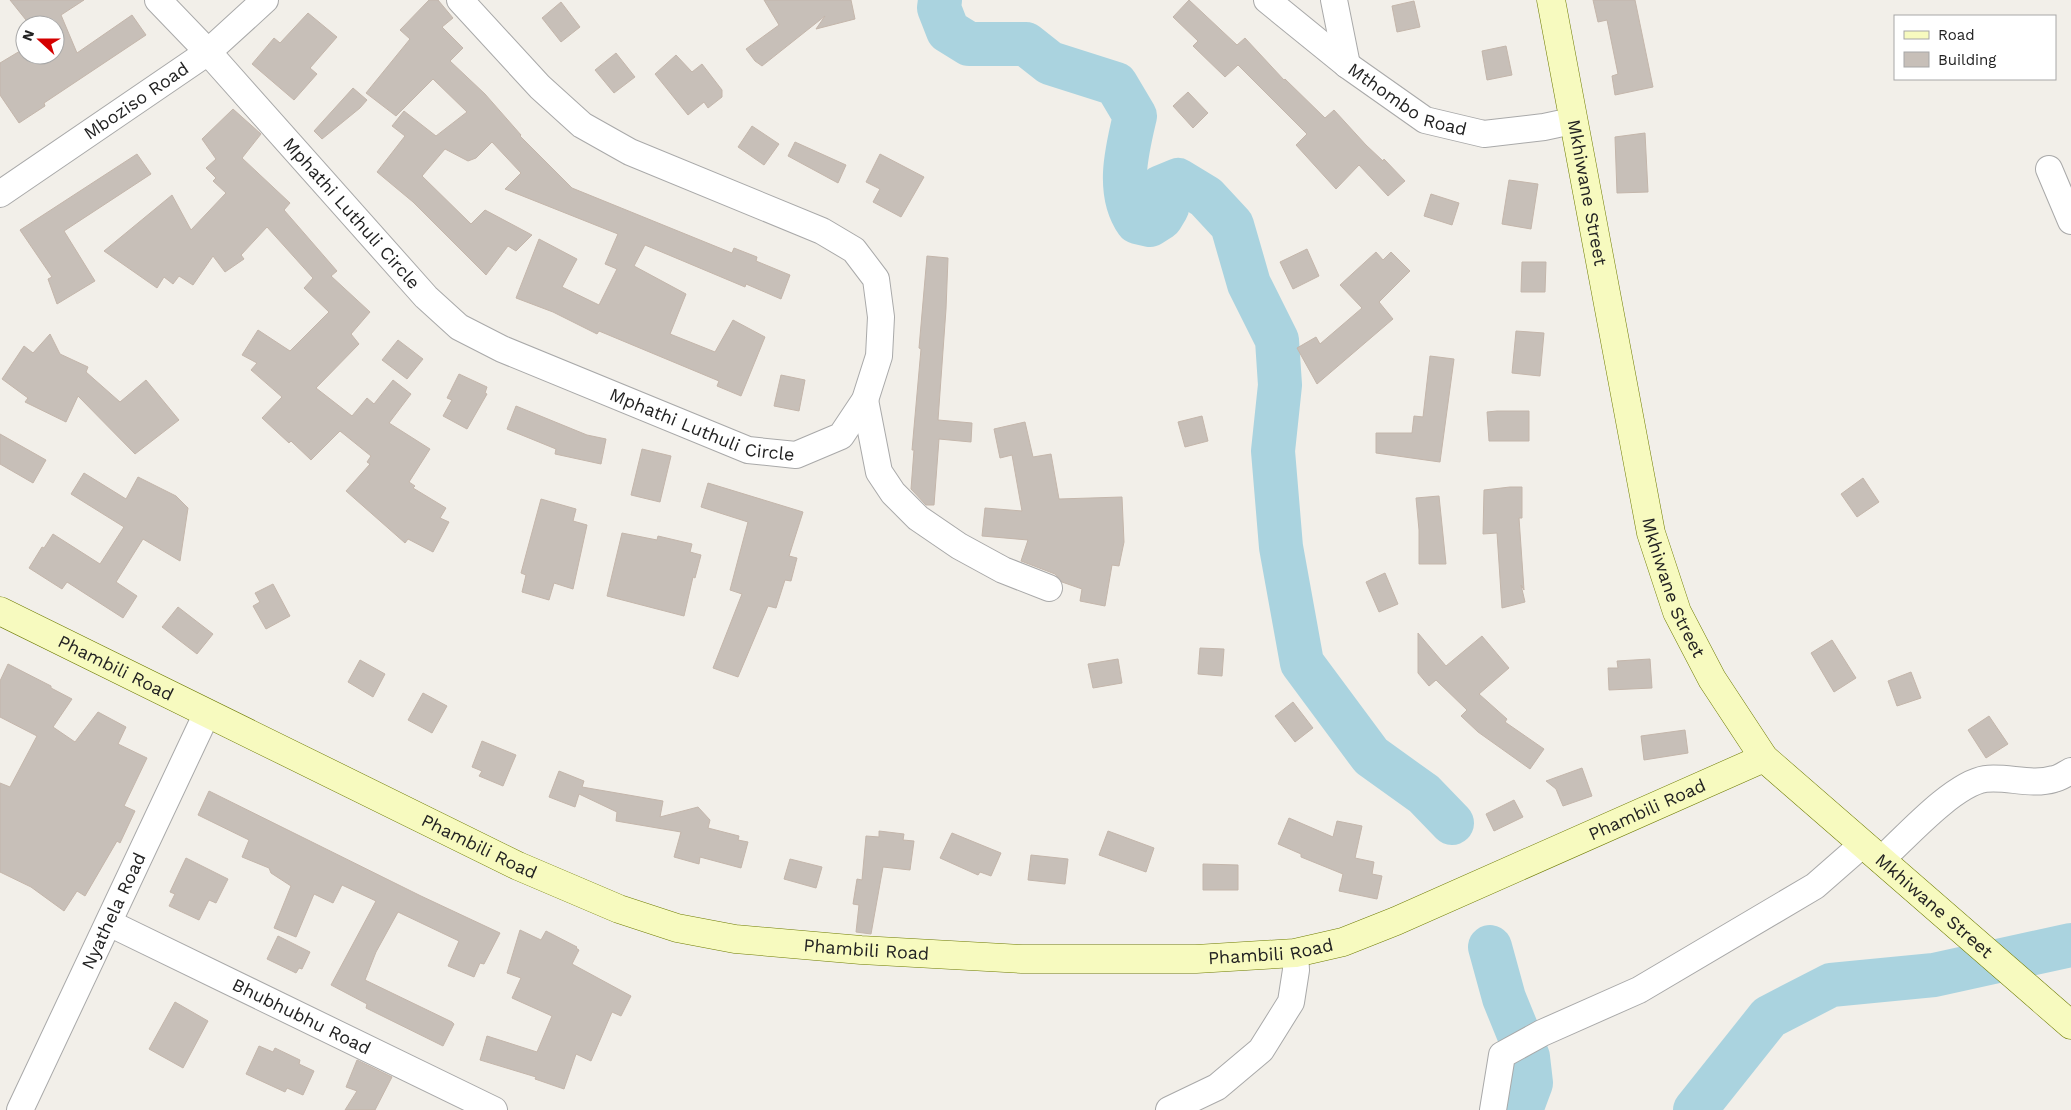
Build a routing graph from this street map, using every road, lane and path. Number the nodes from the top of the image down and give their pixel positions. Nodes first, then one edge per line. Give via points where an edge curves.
1 (158, 0) edge
2 (265, 0) edge
3 (460, 0) edge
4 (1267, 0) edge
5 (1334, 0) edge
6 (1551, 0) edge
7 (208, 52) junction
8 (1346, 65) junction
9 (1572, 120) junction
10 (2049, 169) dead end
11 (0, 194) edge
12 (2071, 221) edge
13 (866, 400) junction
14 (1049, 588) dead end
15 (0, 611) edge
16 (207, 713) junction
17 (1764, 758) junction
18 (2071, 772) edge
19 (1872, 852) junction
20 (110, 923) junction
21 (1295, 953) junction
22 (2070, 1024) edge
23 (20, 1110) edge
24 (494, 1110) edge
25 (1169, 1110) edge
26 (1493, 1110) edge

1 - 7 street, Mphathi Luthuli Circle
2 - 7 street, Mboziso Road
3 - 13 street, Mphathi Luthuli Circle via 540,87 582,125 630,152 822,231 854,250 876,279 881,317 878,356
4 - 8 street, Mthombo Road
5 - 8 street
6 - 9 street, Mkhiwane Street
7 - 11 street, Mboziso Road
7 - 13 street, Mphathi Luthuli Circle via 426,297 459,327 748,450 796,455 841,436
8 - 9 street, Mthombo Road via 1425,120 1433,122 1484,134 1544,127
9 - 17 street, Mkhiwane Street via 1651,533 1677,612 1712,679
10 - 12 street
13 - 14 street via 879,472 893,493 918,518 959,546 1003,570
15 - 16 street, Phambili Road
16 - 20 street, Nyathela Road
16 - 21 street, Phambili Road via 518,866 620,909 677,928 735,939 1022,959 1196,959
17 - 19 street, Mkhiwane Street
17 - 21 street, Phambili Road via 1396,921 1343,942
18 - 19 street via 2054,780 2039,782 1987,779 1974,782
19 - 22 street, Mkhiwane Street
19 - 26 street via 1639,990 1542,1033 1502,1055
20 - 23 street, Nyathela Road
20 - 24 street, Bhubhubhu Road
21 - 25 street via 1291,1002 1261,1050 1217,1087

